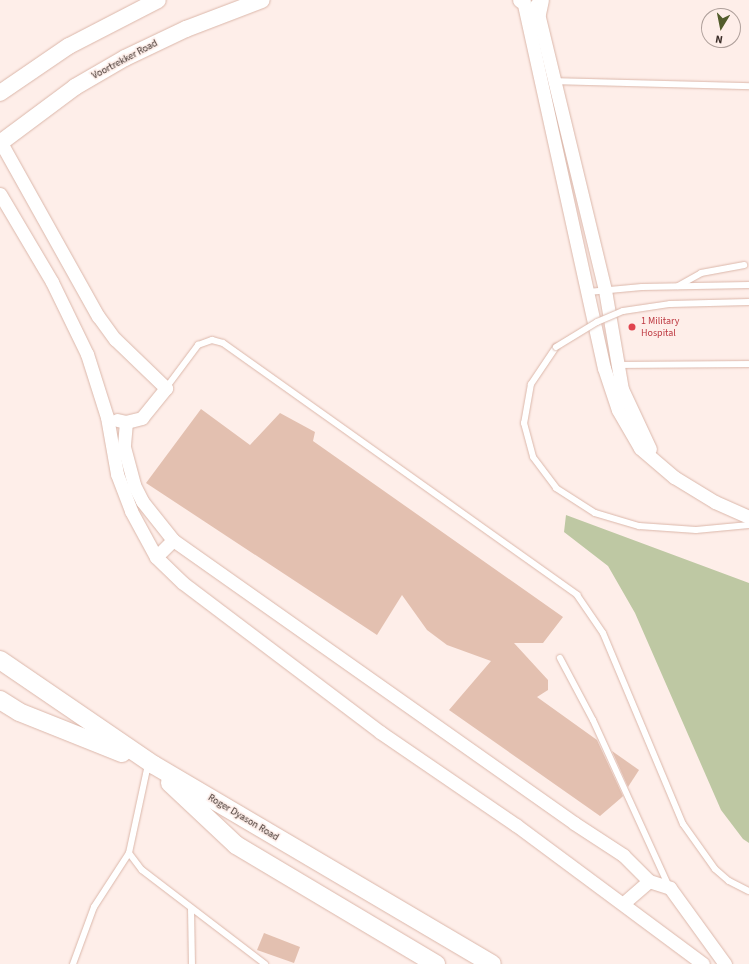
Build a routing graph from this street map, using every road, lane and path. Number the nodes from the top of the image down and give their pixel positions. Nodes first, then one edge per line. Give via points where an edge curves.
1 (158, 0) edge
2 (262, 0) edge
3 (530, 3) edge
4 (541, 81) junction
5 (554, 81) junction
6 (749, 86) edge
7 (0, 93) edge
8 (0, 142) edge
9 (0, 194) edge
10 (744, 265) dead end
11 (749, 285) edge
12 (678, 286) junction
13 (605, 290) junction
14 (588, 292) junction
15 (749, 302) edge
16 (749, 364) edge
17 (617, 365) junction
18 (604, 368) junction
19 (166, 388) junction
20 (108, 417) junction
21 (126, 422) junction
22 (658, 463) junction
23 (749, 516) edge
24 (749, 525) edge
25 (173, 540) junction
26 (156, 557) junction
27 (560, 658) dead end
28 (0, 660) edge
29 (0, 700) edge
30 (148, 763) junction
31 (129, 853) junction
32 (649, 881) junction
33 (670, 888) junction
34 (749, 891) edge
35 (624, 903) junction
36 (191, 908) junction
37 (73, 964) edge
38 (192, 964) edge
39 (266, 964) edge
40 (436, 964) edge
41 (492, 964) edge
42 (704, 964) edge
43 (726, 964) edge

1 - 7 street via 69,46
2 - 8 street, Voortrekker Road via 186,29 125,58 75,87
3 - 4 street
3 - 5 street
4 - 5 lane
4 - 14 street
5 - 6 lane
5 - 13 street
8 - 19 street via 98,316 115,340
9 - 20 street via 32,245 72,321 87,354
10 - 12 lane via 701,273
11 - 12 lane
12 - 13 lane
13 - 14 lane
13 - 17 street
14 - 18 street
15 - 24 lane, bridge via 670,304 623,311 597,322 556,347 531,384 524,423 534,457 556,488 595,513 639,526 696,530
16 - 17 lane
17 - 18 lane
17 - 22 street via 628,403
18 - 22 street via 626,427 640,448
19 - 21 street via 148,413
19 - 34 lane via 198,345 212,340 223,343 577,595 604,633 683,824 715,869 729,882
20 - 21 street
20 - 26 street via 117,474 131,511
21 - 25 street via 124,447 130,474 142,501
22 - 23 street via 693,491
25 - 26 street
25 - 32 street via 574,823 619,851
26 - 35 street via 183,583 380,732
27 - 33 lane via 593,720
28 - 41 main road, Roger Dyason Road via 154,765
29 - 30 main road, Roger Dyason Road via 19,712
30 - 31 lane
30 - 40 main road, Roger Dyason Road via 236,845
31 - 36 lane via 142,870
31 - 37 lane via 94,907
32 - 33 street
32 - 35 street
33 - 43 street
35 - 42 street
36 - 38 lane
36 - 39 lane

